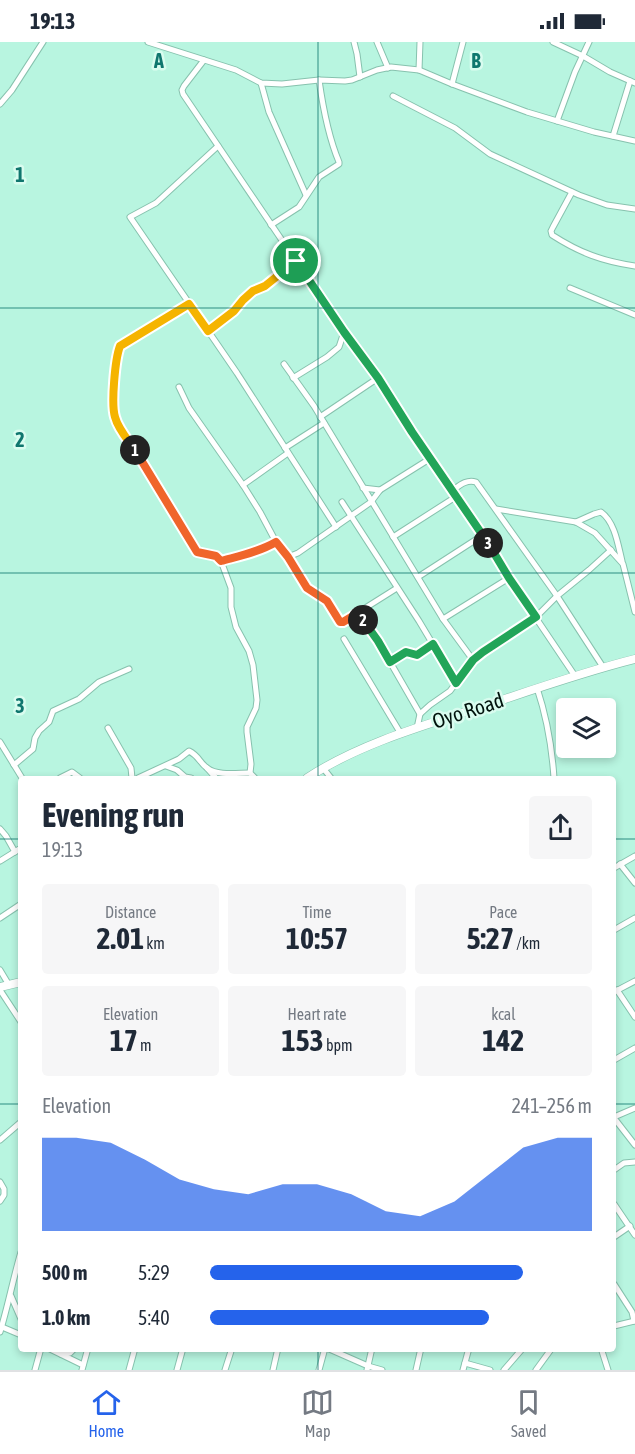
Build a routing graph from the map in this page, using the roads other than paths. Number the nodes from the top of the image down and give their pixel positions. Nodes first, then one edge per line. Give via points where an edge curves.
1 (43, 42) edge
2 (148, 42) edge
3 (354, 42) edge
4 (377, 42) edge
5 (420, 42) edge
6 (463, 42) edge
7 (553, 42) edge
8 (589, 42) edge
9 (583, 56) junction
10 (204, 60) junction
11 (388, 68) junction
12 (419, 70) junction
13 (360, 77) junction
14 (319, 80) junction
15 (633, 82) edge
16 (261, 83) junction
17 (452, 84) junction
18 (393, 96) dead end
19 (0, 104) edge
20 (557, 120) junction
21 (613, 136) junction
22 (635, 141) edge
23 (218, 146) junction
24 (572, 192) junction
25 (306, 195) junction
26 (635, 209) edge
27 (271, 225) junction
28 (296, 261) junction
29 (635, 266) edge
30 (570, 288) dead end
31 (189, 304) junction
32 (635, 315) edge
33 (208, 331) junction
34 (344, 332) junction
35 (352, 342) junction
36 (339, 346) junction
37 (284, 364) dead end
38 (294, 378) junction
39 (378, 378) junction
40 (178, 387) dead end
41 (320, 417) junction
42 (324, 423) junction
43 (286, 450) junction
44 (430, 458) junction
45 (243, 485) junction
46 (363, 488) junction
47 (380, 490) junction
48 (455, 493) junction
49 (342, 502) dead end
50 (371, 502) junction
51 (496, 509) junction
52 (351, 517) junction
53 (576, 522) junction
54 (336, 527) junction
55 (483, 536) junction
56 (393, 537) junction
57 (276, 542) junction
58 (611, 550) junction
59 (288, 557) junction
60 (221, 561) junction
61 (623, 564) junction
62 (418, 578) junction
63 (509, 578) junction
64 (397, 588) junction
65 (557, 596) junction
66 (635, 612) edge
67 (358, 613) junction
68 (536, 617) junction
69 (443, 619) junction
70 (344, 639) dead end
71 (433, 644) junction
72 (635, 659) edge
73 (473, 660) junction
74 (390, 662) junction
75 (603, 667) junction
76 (129, 669) dead end
77 (575, 676) junction
78 (456, 683) junction
79 (537, 688) junction
80 (420, 714) junction
81 (108, 728) dead end
82 (417, 728) junction
83 (401, 734) junction
84 (0, 742) edge
85 (14, 765) junction
86 (165, 766) junction
87 (207, 768) junction
88 (323, 768) junction
89 (250, 773) junction
90 (21, 776) edge
91 (64, 776) edge
92 (77, 776) edge
93 (132, 776) edge
94 (142, 776) edge
95 (184, 776) edge
96 (214, 776) edge
97 (253, 776) edge
98 (310, 776) edge
99 (329, 776) edge
100 (554, 776) edge
101 (0, 829) edge
102 (18, 850) edge
103 (635, 856) edge
104 (0, 861) edge
105 (620, 864) junction
106 (616, 867) edge
107 (635, 883) edge
108 (18, 906) edge
109 (0, 918) edge
110 (635, 918) edge
111 (616, 929) edge
112 (0, 970) edge
113 (635, 981) edge
114 (18, 983) edge
115 (9, 985) junction
116 (0, 989) edge
117 (616, 990) edge
118 (616, 992) edge
119 (18, 1017) edge
120 (635, 1017) edge
121 (635, 1048) edge
122 (616, 1059) edge
123 (635, 1108) edge
124 (616, 1117) edge
125 (616, 1121) edge
126 (18, 1124) edge
127 (0, 1140) edge
128 (635, 1145) edge
129 (635, 1162) edge
130 (616, 1169) edge
131 (0, 1182) edge
132 (0, 1201) edge
133 (616, 1207) edge
134 (630, 1226) junction
135 (635, 1235) edge
136 (616, 1236) edge
137 (18, 1263) edge
138 (616, 1287) edge
139 (10, 1294) junction
140 (18, 1312) edge
141 (634, 1321) edge
142 (616, 1326) edge
143 (1, 1329) edge
144 (18, 1334) edge
145 (41, 1352) edge
146 (57, 1352) edge
147 (71, 1352) edge
148 (87, 1352) edge
149 (134, 1352) edge
150 (182, 1352) edge
151 (231, 1352) edge
152 (277, 1352) edge
153 (325, 1352) edge
154 (334, 1352) edge
155 (371, 1352) edge
156 (420, 1352) edge
157 (468, 1352) edge
158 (520, 1352) edge
159 (549, 1352) edge
160 (602, 1352) edge
161 (61, 1354) junction
162 (465, 1363) junction
163 (82, 1367) edge
164 (367, 1368) edge
165 (35, 1370) edge
166 (129, 1370) edge
167 (177, 1370) edge
168 (225, 1370) edge
169 (273, 1370) edge
170 (319, 1370) edge
171 (382, 1370) edge
172 (416, 1370) edge
173 (463, 1370) edge
174 (490, 1370) edge
175 (504, 1370) edge
176 (536, 1370) edge
177 (608, 1370) edge

1 - 19 street
2 - 10 street
3 - 13 street
4 - 11 street
5 - 12 street
6 - 17 street
7 - 9 street
8 - 9 street
9 - 15 street
9 - 20 street
10 - 16 street
10 - 23 street via 182,90
11 - 12 street
11 - 13 street
12 - 17 street
13 - 14 street
14 - 16 street
14 - 25 street via 323,112 339,164 319,177
15 - 21 street
16 - 25 street via 269,112
17 - 20 street
18 - 24 street via 455,128 490,154
20 - 21 street
21 - 22 street
23 - 27 street
23 - 31 street via 156,203 130,217
24 - 26 street via 607,205
24 - 29 street via 552,235 587,255
25 - 27 street via 299,207
27 - 28 street
28 - 33 street via 253,291
28 - 34 street
30 - 32 street
31 - 33 street
31 - 60 street via 120,346 114,376 114,413 197,552
33 - 43 street
34 - 35 street
34 - 36 street
35 - 36 street
35 - 39 street
36 - 38 street
37 - 38 street
38 - 41 street
39 - 41 street
39 - 44 street
40 - 45 street
41 - 42 street
42 - 43 street
42 - 46 street
43 - 45 street
43 - 54 street
44 - 47 street
44 - 48 street
45 - 57 street
46 - 47 street
46 - 50 street
47 - 50 street
48 - 51 street via 471,480
48 - 55 street
48 - 56 street
49 - 52 street
50 - 52 street
50 - 56 street
51 - 53 street
51 - 65 street
52 - 54 street
52 - 64 street
53 - 58 street via 595,533
53 - 61 street via 601,512 607,516
54 - 59 street
55 - 62 street
55 - 63 street
56 - 62 street
57 - 59 street
57 - 60 street
58 - 61 street
58 - 65 street
59 - 67 street via 307,588 327,601 340,622
60 - 89 street via 231,588 236,627 253,665 257,700 247,727
61 - 66 street
62 - 69 street
63 - 68 street
63 - 69 street
64 - 67 street
64 - 71 street
65 - 68 street
65 - 75 street
67 - 74 street
68 - 73 street
68 - 77 street
69 - 73 street
70 - 83 street
71 - 74 street via 417,655 406,652
71 - 78 street
72 - 75 street, Oyo Road
73 - 78 street
74 - 80 street
75 - 77 street, Oyo Road
76 - 85 street via 99,682 79,699 53,711 35,738 33,749
77 - 79 street, Oyo Road
78 - 80 street
79 - 82 street, Oyo Road
79 - 100 street
80 - 82 street
81 - 93 street
82 - 83 street, Oyo Road
83 - 88 street, Oyo Road
84 - 85 street
85 - 90 street
86 - 87 street via 189,751
86 - 94 street
86 - 95 street
87 - 89 street
87 - 96 street
88 - 98 street, Oyo Road
88 - 99 street
89 - 97 street
91 - 92 street via 72,772
101 - 102 street
102 - 104 street
103 - 105 street
105 - 106 street
105 - 107 street
108 - 109 street
110 - 111 street
112 - 115 street
113 - 117 street
114 - 115 street
115 - 116 street
116 - 119 street
118 - 120 street
121 - 122 street
123 - 124 street
125 - 128 street
126 - 127 street
129 - 130 street
131 - 132 street via 4,1189
133 - 134 street
134 - 135 street
134 - 136 street
137 - 139 street
138 - 141 street
139 - 140 street
139 - 143 street
141 - 142 street
143 - 144 street
145 - 165 street
146 - 161 street
147 - 161 street
148 - 163 street
149 - 166 street
150 - 167 street
151 - 168 street
152 - 169 street
153 - 170 street
154 - 164 street
155 - 164 street
156 - 172 street
157 - 162 street
158 - 175 street
159 - 176 street
160 - 177 street
161 - 163 street
162 - 173 street
162 - 174 street
164 - 171 street

